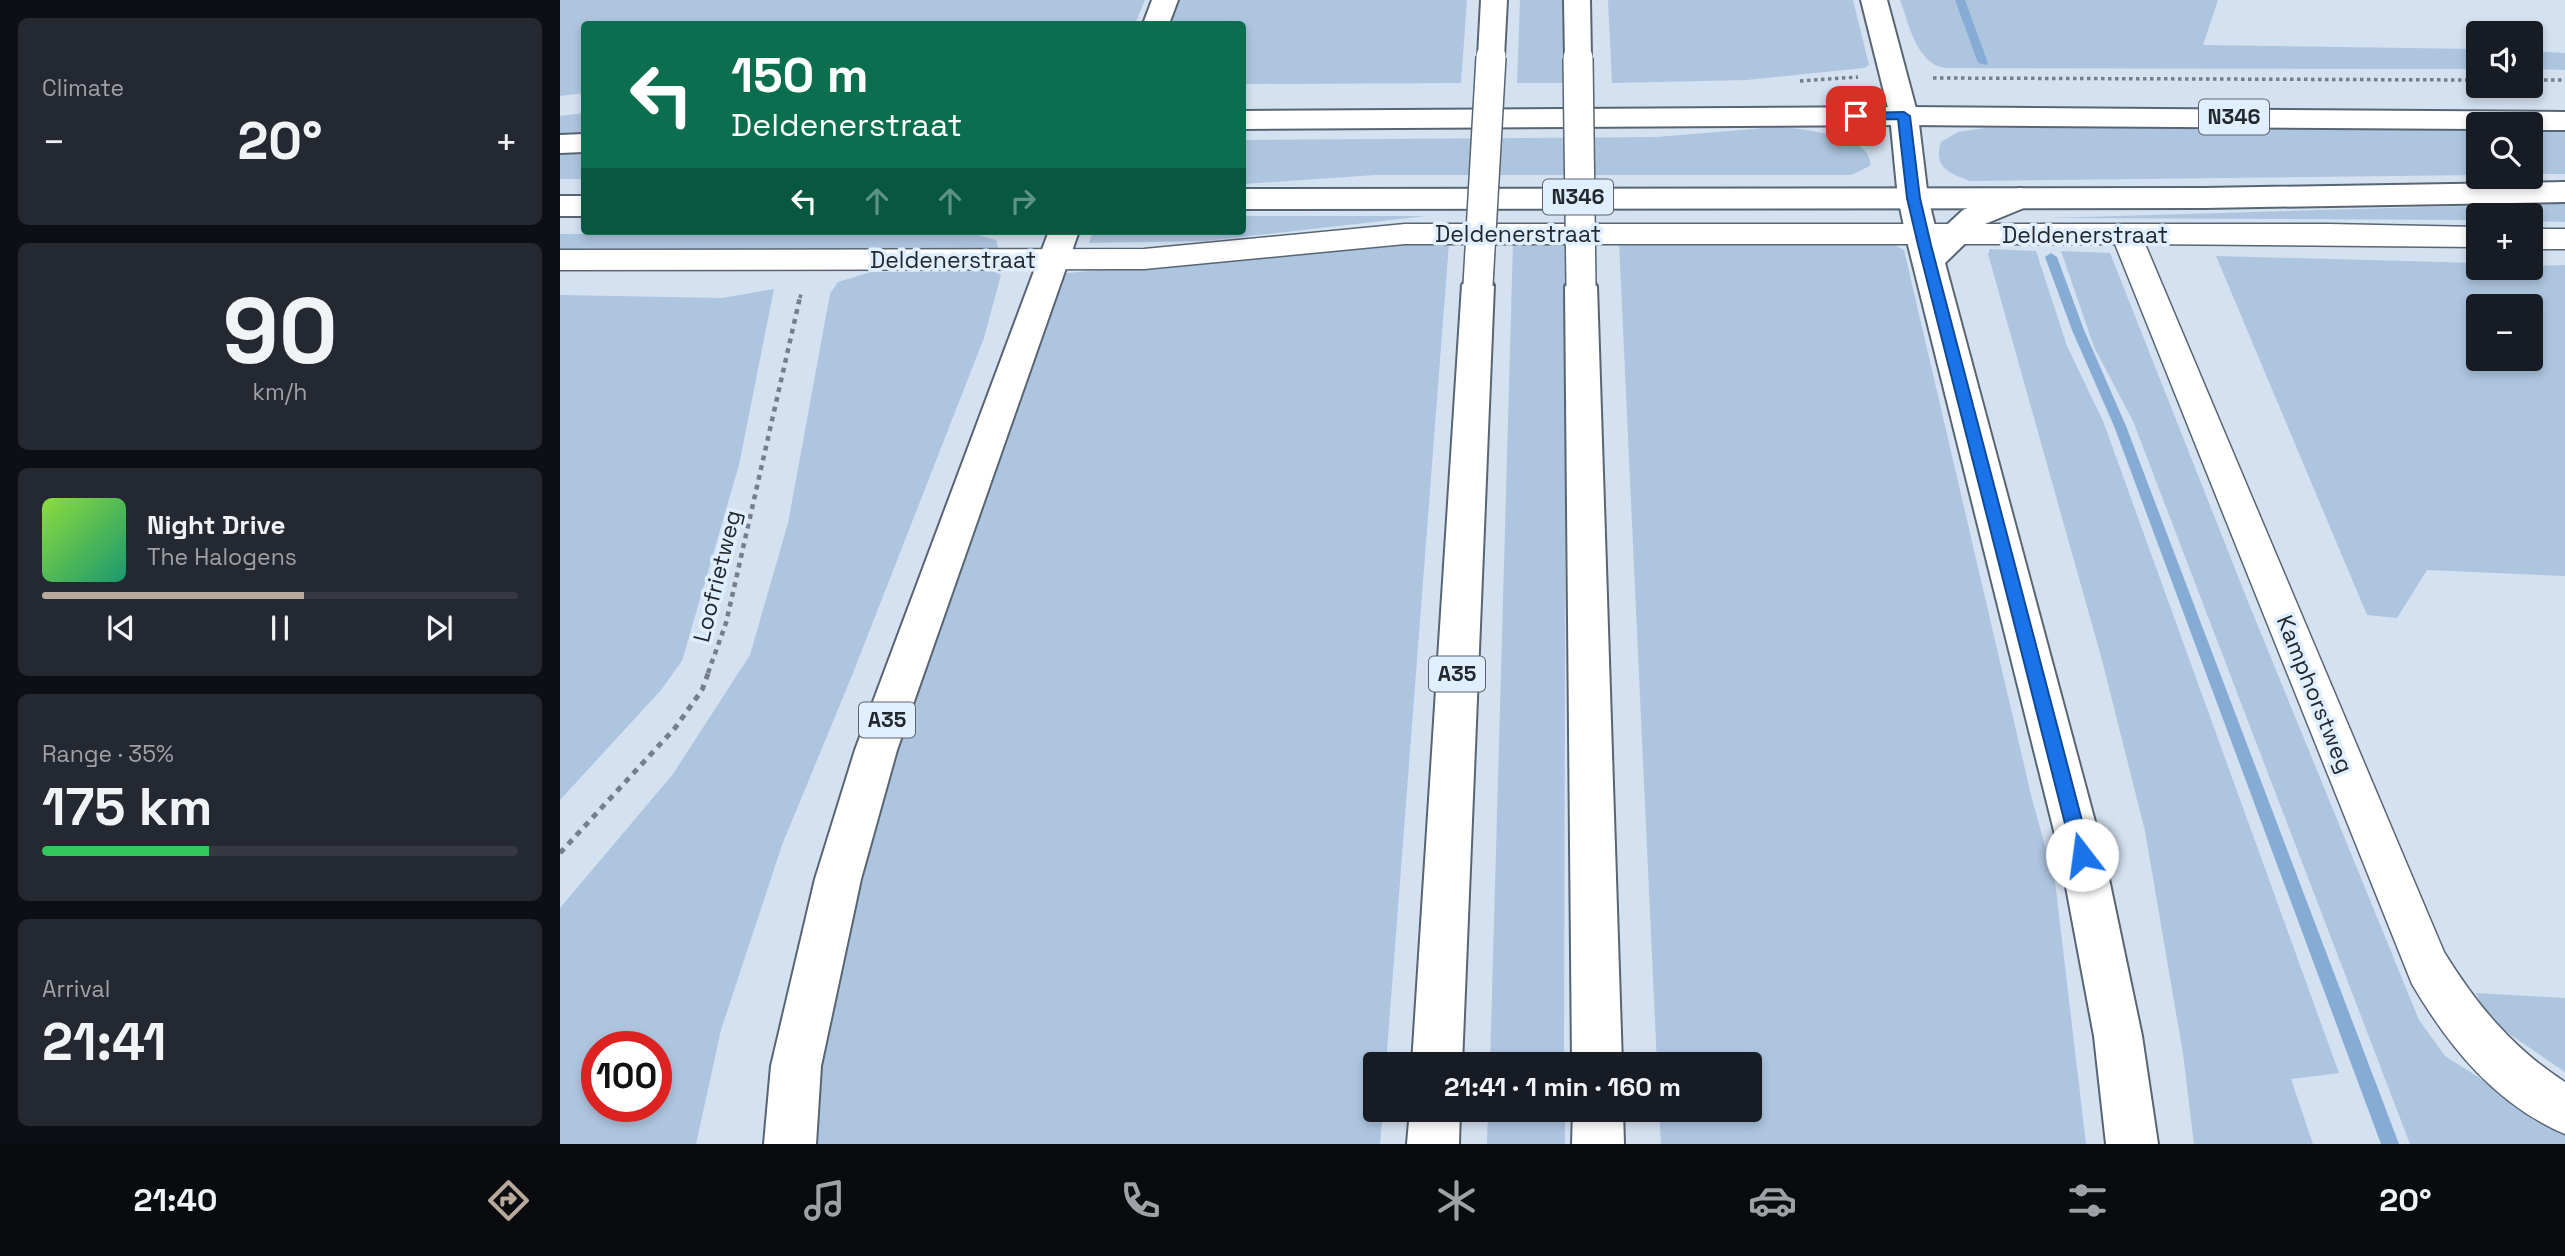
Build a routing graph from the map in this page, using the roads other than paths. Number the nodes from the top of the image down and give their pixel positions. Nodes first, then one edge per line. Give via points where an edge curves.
1 (1165, 0) edge
2 (1494, 0) edge
3 (1577, 0) edge
4 (1874, 0) edge
5 (1157, 21) edge
6 (1904, 116) junction
7 (1246, 120) edge
8 (2565, 121) edge
9 (581, 143) edge
10 (560, 144) edge
11 (2565, 192) edge
12 (1913, 198) junction
13 (2020, 198) junction
14 (1246, 199) edge
15 (560, 206) edge
16 (581, 206) edge
17 (2126, 235) junction
18 (2466, 237) edge
19 (2543, 239) edge
20 (2565, 239) edge
21 (1935, 243) junction
22 (1058, 245) edge
23 (560, 260) edge
24 (1438, 1052) edge
25 (1597, 1052) edge
26 (2565, 1110) edge
27 (1434, 1122) edge
28 (1598, 1122) edge
29 (790, 1144) edge
30 (1433, 1144) edge
31 (1598, 1144) edge
32 (2132, 1144) edge

1 - 5 main road
2 - 24 main road, A35, bridge
3 - 25 main road, bridge
4 - 6 main road
6 - 7 main road, N346
6 - 8 main road, N346
6 - 12 main road
9 - 10 main road
11 - 13 main road, Deldenerstraat / N346
12 - 13 main road, Deldenerstraat / N346
12 - 14 main road, Deldenerstraat / N346
12 - 21 main road
13 - 21 main road via 1974,217
15 - 16 main road
17 - 18 street, Deldenerstraat
17 - 21 street, Deldenerstraat
17 - 26 street, Kamphorstweg via 2428,968 2475,1037 2505,1068
19 - 20 street
21 - 22 street, Deldenerstraat via 1405,234 1183,257
21 - 32 main road via 2082,855 2118,1036
22 - 23 street, Deldenerstraat via 814,261
22 - 29 main road, A35 via 872,763 838,879 796,1066
27 - 30 main road
28 - 31 main road

